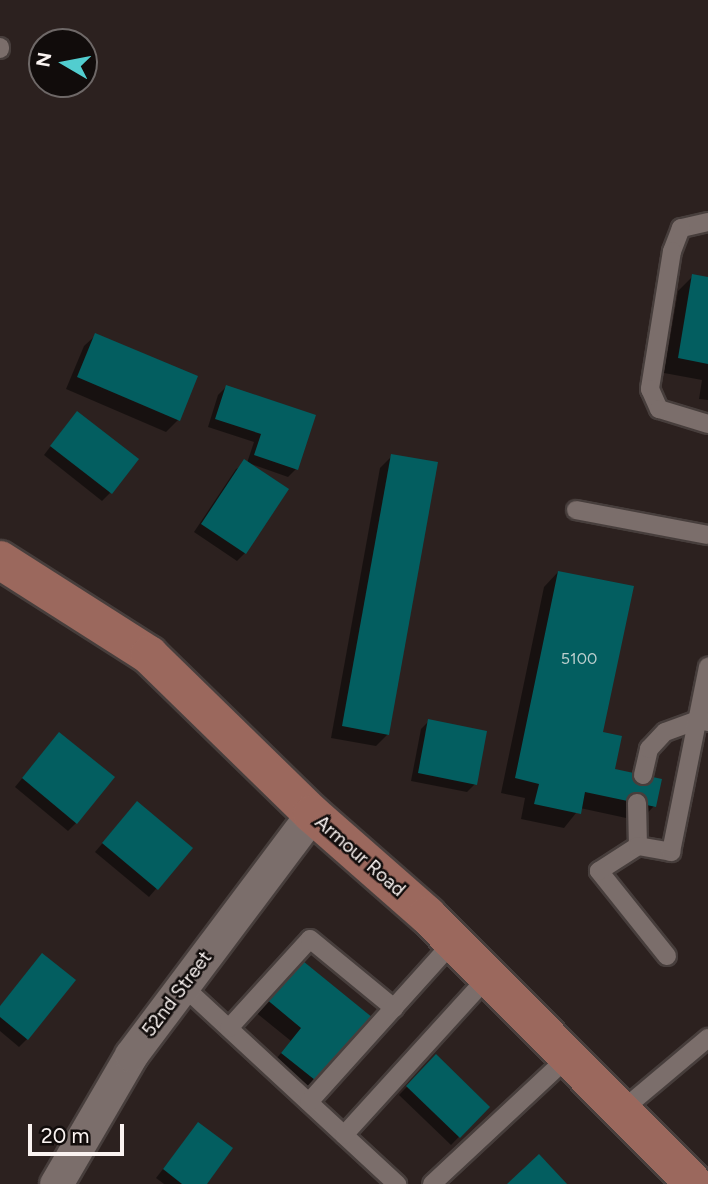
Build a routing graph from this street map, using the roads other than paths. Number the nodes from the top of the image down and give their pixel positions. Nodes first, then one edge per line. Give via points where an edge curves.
1 (708, 222) edge
2 (708, 424) edge
3 (576, 510) dead end
4 (708, 535) edge
5 (0, 560) edge
6 (708, 667) edge
7 (703, 721) edge
8 (643, 775) dead end
9 (637, 803) dead end
10 (312, 814) junction
11 (638, 846) junction
12 (453, 942) junction
13 (667, 956) dead end
14 (488, 977) junction
15 (183, 986) junction
16 (394, 1008) junction
17 (229, 1028) junction
18 (708, 1038) edge
19 (568, 1057) junction
20 (309, 1102) junction
21 (621, 1111) junction
22 (344, 1135) junction
23 (690, 1183) edge
24 (56, 1184) edge
25 (397, 1184) edge
26 (432, 1184) edge

1 - 2 lane via 681,228 672,251 650,389 659,410
3 - 4 lane
5 - 10 street, Armour Road via 149,655
6 - 7 lane
7 - 8 lane via 665,732 649,749
7 - 11 lane via 671,852
9 - 11 lane
10 - 12 street, Armour Road
10 - 15 street, 52nd Street
11 - 13 lane via 599,871
12 - 14 street, Armour Road
12 - 16 lane
14 - 19 street, Armour Road
14 - 22 lane
15 - 17 lane
15 - 24 street, 52nd Street via 131,1055
16 - 17 lane via 310,939
16 - 20 lane
17 - 20 lane
18 - 21 lane
19 - 21 street, Armour Road
19 - 26 lane
20 - 22 lane
21 - 23 street, Armour Road
22 - 25 lane

